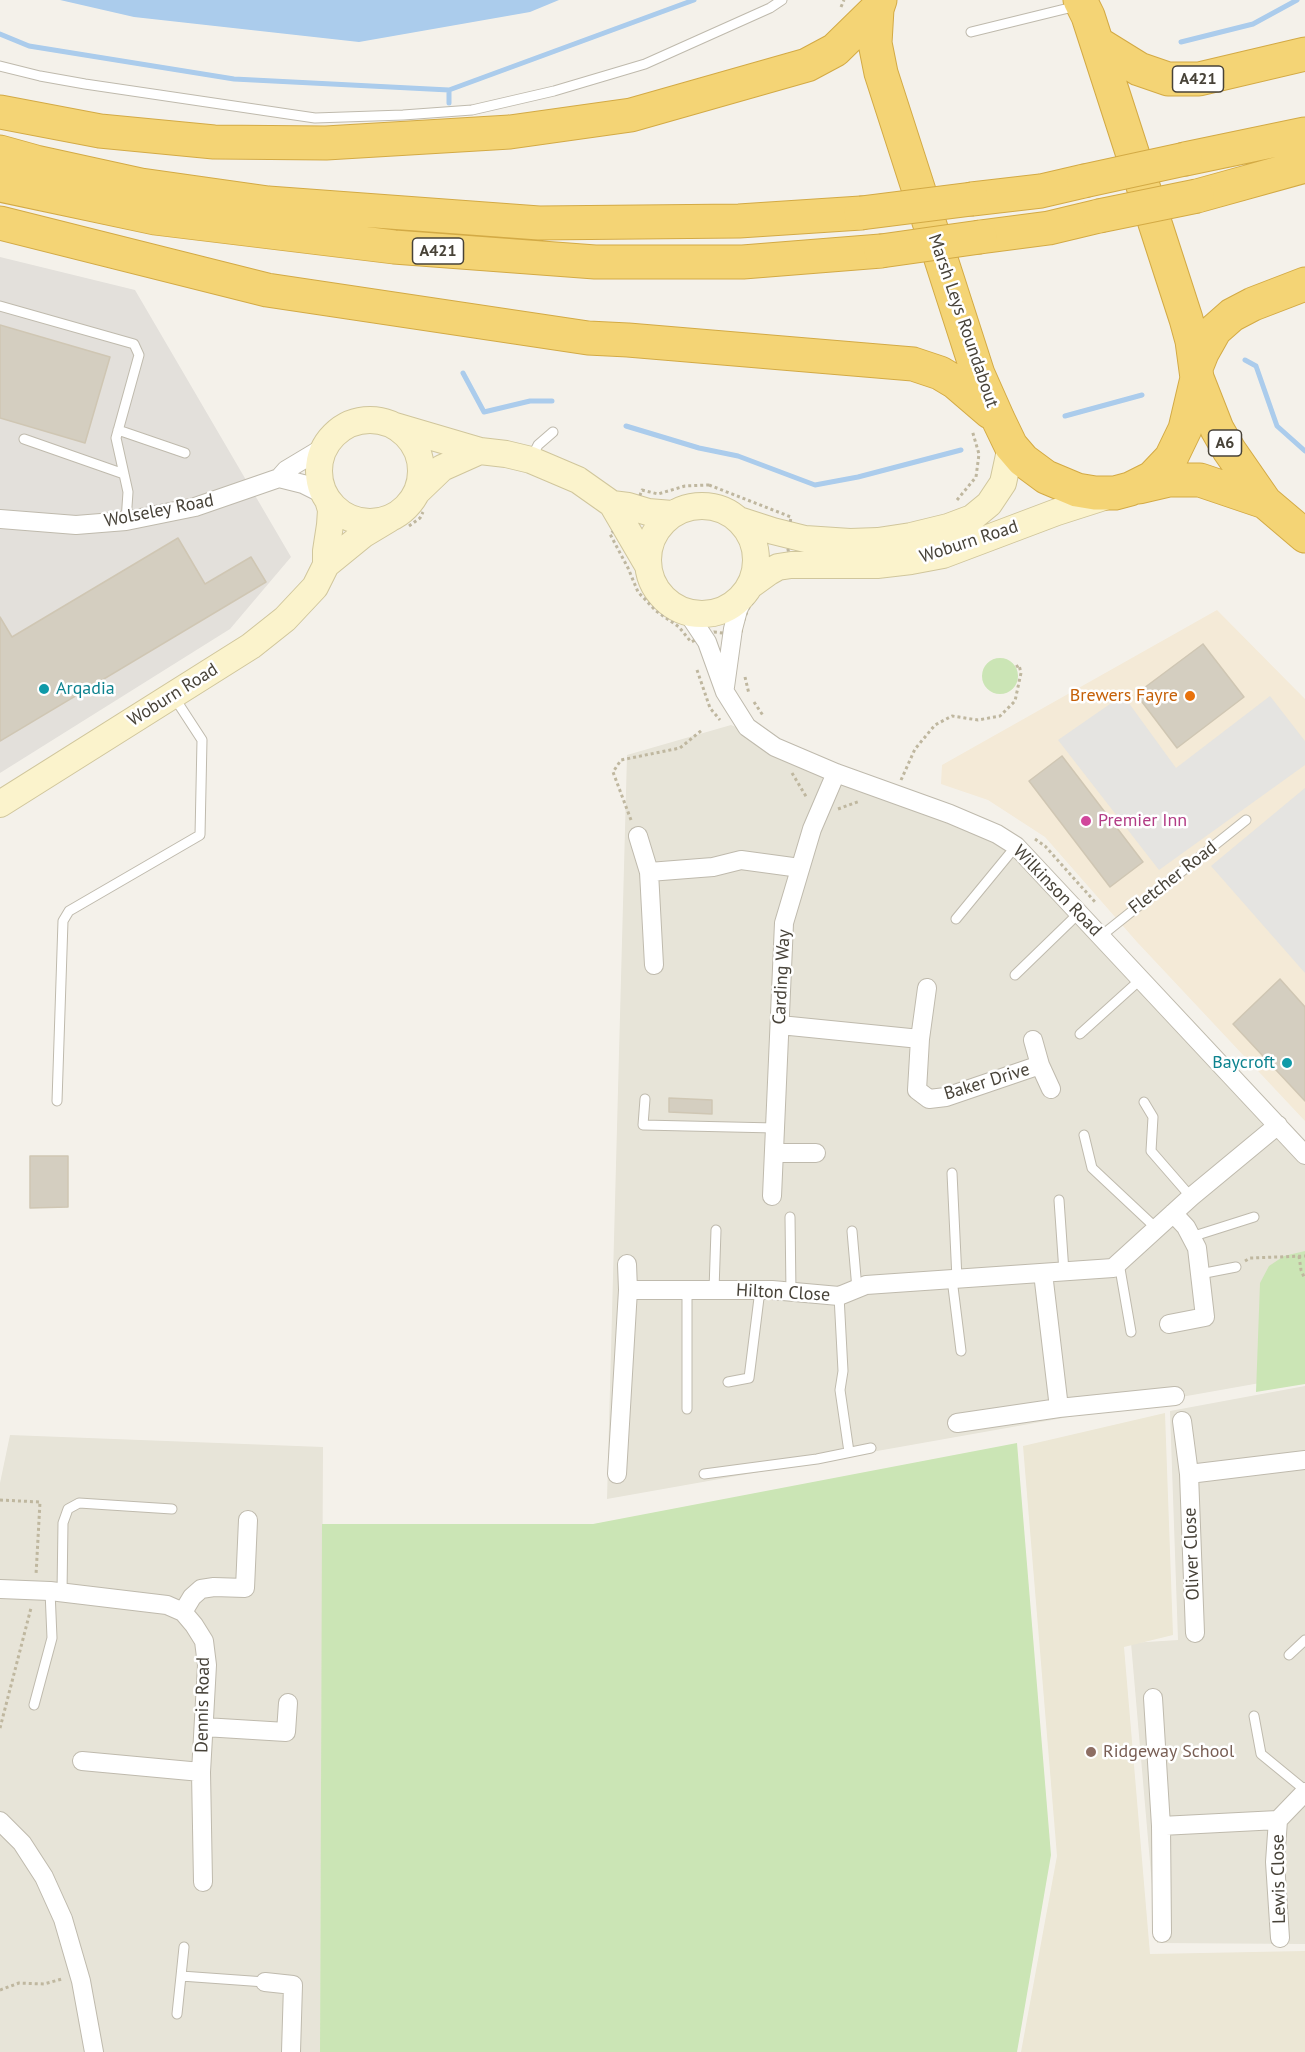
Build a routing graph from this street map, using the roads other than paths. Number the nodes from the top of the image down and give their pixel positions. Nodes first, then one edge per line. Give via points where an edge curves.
1 (782, 0) edge
2 (878, 4) edge
3 (1088, 13) edge
4 (971, 32) dead end
5 (1305, 54) edge
6 (0, 66) edge
7 (0, 112) edge
8 (1305, 134) edge
9 (0, 152) edge
10 (1305, 166) edge
11 (0, 185) edge
12 (0, 223) edge
13 (1305, 284) edge
14 (0, 306) edge
15 (1197, 373) junction
16 (395, 426) junction
17 (118, 430) junction
18 (553, 432) dead end
19 (1004, 433) junction
20 (24, 439) dead end
21 (326, 446) junction
22 (480, 451) junction
23 (185, 453) dead end
24 (531, 460) junction
25 (124, 474) junction
26 (279, 478) junction
27 (1123, 491) junction
28 (417, 492) junction
29 (326, 497) junction
30 (1265, 502) junction
31 (624, 512) junction
32 (672, 514) junction
33 (0, 519) edge
34 (389, 519) junction
35 (739, 520) junction
36 (126, 521) junction
37 (1305, 536) edge
38 (647, 564) junction
39 (326, 565) junction
40 (749, 588) junction
41 (687, 612) junction
42 (725, 692) junction
43 (172, 695) junction
44 (836, 773) junction
45 (0, 804) edge
46 (1246, 820) dead end
47 (638, 836) road end
48 (1016, 846) junction
49 (800, 868) junction
50 (649, 872) junction
51 (1079, 913) junction
52 (956, 919) dead end
53 (1101, 936) junction
54 (654, 964) dead end
55 (1015, 975) dead end
56 (1141, 980) junction
57 (927, 988) dead end
58 (780, 1025) junction
59 (1080, 1034) dead end
60 (920, 1039) junction
61 (1033, 1041) dead end
62 (1040, 1065) junction
63 (1052, 1089) dead end
64 (645, 1099) dead end
65 (57, 1101) dead end
66 (1144, 1102) dead end
67 (1278, 1125) junction
68 (775, 1128) junction
69 (1084, 1135) dead end
70 (774, 1153) junction
71 (816, 1153) dead end
72 (1305, 1155) edge
73 (952, 1173) dead end
74 (772, 1196) dead end
75 (1191, 1197) junction
76 (1059, 1200) dead end
77 (1173, 1213) junction
78 (790, 1217) dead end
79 (1254, 1217) dead end
80 (1156, 1228) junction
81 (716, 1230) dead end
82 (852, 1231) dead end
83 (1191, 1237) junction
84 (1119, 1262) junction
85 (627, 1264) dead end
86 (1236, 1267) road end
87 (1064, 1272) junction
88 (1043, 1273) junction
89 (1200, 1274) junction
90 (955, 1279) junction
91 (857, 1289) junction
92 (628, 1290) junction
93 (687, 1290) junction
94 (714, 1290) junction
95 (760, 1290) junction
96 (791, 1292) junction
97 (839, 1296) junction
98 (1169, 1324) dead end
99 (1131, 1332) dead end
100 (961, 1351) dead end
101 (728, 1382) dead end
102 (1175, 1396) dead end
103 (1059, 1408) junction
104 (687, 1409) dead end
105 (1182, 1421) dead end
106 (957, 1423) dead end
107 (871, 1448) dead end
108 (849, 1452) junction
109 (1305, 1460) edge
110 (617, 1474) dead end
111 (704, 1474) dead end
112 (1189, 1474) junction
113 (172, 1509) dead end
114 (248, 1520) dead end
115 (0, 1589) edge
116 (49, 1591) junction
117 (183, 1612) junction
118 (1195, 1633) dead end
119 (1305, 1640) edge
120 (1289, 1654) dead end
121 (1153, 1698) dead end
122 (288, 1703) dead end
123 (34, 1705) dead end
124 (1254, 1716) dead end
125 (204, 1727) junction
126 (82, 1761) dead end
127 (201, 1772) junction
128 (1305, 1791) edge
129 (1278, 1820) junction
130 (0, 1821) edge
131 (1161, 1826) junction
132 (202, 1882) dead end
133 (1162, 1933) dead end
134 (1280, 1938) dead end
135 (184, 1947) dead end
136 (181, 1976) junction
137 (265, 1982) joint
138 (177, 2014) dead end
139 (94, 2052) edge
140 (291, 2052) edge

1 - 6 lane via 645,64 472,110 315,118 73,82
2 - 7 highway via 835,50 807,65 631,115 510,132 326,143 214,142 100,131
2 - 19 highway, Marsh Leys Roundabout via 875,43 881,73 978,374
3 - 4 lane
3 - 5 highway, A421 via 1139,69 1168,79 1199,79
3 - 15 highway via 1186,319
8 - 9 highway, A421, bridge via 1041,190 861,213 739,221 527,222 256,201 141,185
10 - 11 highway, A421, bridge via 1197,196 1049,228 881,251 743,262 595,262 406,248 155,218
12 - 19 highway via 267,290 588,338 913,364 940,373 970,393
13 - 15 highway via 1232,315 1215,330 1202,353
14 - 17 lane via 134,344 140,355
15 - 27 highway via 1185,429 1171,458 1152,478
15 - 30 highway, A6 via 1217,429
16 - 21 main road via 364,420 349,424
16 - 22 main road
16 - 28 main road via 407,436 418,455 421,477
17 - 23 lane
17 - 25 lane via 116,438
18 - 24 lane via 538,444
19 - 27 highway, Marsh Leys Roundabout via 1033,469 1061,484 1095,493
19 - 35 main road, Woburn Road via 1007,469 1001,487 972,518 948,527 911,536 850,542 814,540
20 - 25 lane
21 - 26 street, Wolseley Road
21 - 29 main road via 319,470
22 - 24 main road
22 - 28 main road via 442,468
24 - 31 main road via 578,480
25 - 36 lane via 128,492
26 - 29 street via 303,484
26 - 36 street, Wolseley Road via 195,507
27 - 30 highway, A6 via 1169,480 1200,480
27 - 40 main road, Woburn Road via 943,555 877,565 778,567
28 - 34 main road via 405,508
29 - 34 main road via 340,513 355,520 372,523
29 - 39 main road, Woburn Road via 331,510
30 - 37 highway, A6
31 - 32 main road
31 - 38 main road
32 - 35 main road via 707,505
32 - 38 main road via 653,536
33 - 36 street, Wolseley Road via 76,525
34 - 39 main road, Woburn Road
35 - 40 main road via 750,533 756,550 756,568
38 - 41 main road via 660,594
39 - 43 main road, Woburn Road via 315,587 285,619
40 - 41 main road via 736,603 721,611
40 - 42 street via 732,634
41 - 42 street, Wilkinson Road via 704,636
42 - 44 street, Wilkinson Road via 747,727 775,747
43 - 45 main road, Woburn Road
43 - 65 lane via 202,740 200,835 69,912 63,921
44 - 48 street, Wilkinson Road via 950,814
44 - 49 street, Carding Way
46 - 53 lane, Fletcher Road
47 - 50 street
48 - 51 street, Wilkinson Road
48 - 52 lane
49 - 50 street via 741,860 689,871
49 - 58 street, Carding Way via 784,923
50 - 54 street
51 - 53 street, Wilkinson Road
51 - 55 lane
53 - 56 street, Wilkinson Road
56 - 59 lane
56 - 67 street, Wilkinson Road
57 - 60 street, Baker Drive
58 - 60 street
58 - 68 street, Carding Way
60 - 62 street, Baker Drive via 917,1090 929,1099 946,1097
61 - 62 street, Baker Drive
62 - 63 street, Baker Drive
64 - 68 lane via 643,1125
66 - 75 lane via 1153,1117 1151,1151
67 - 72 street, Wilkinson Road
67 - 75 street, Hilton Close
68 - 70 street, Carding Way
69 - 80 lane via 1092,1168
70 - 71 street
70 - 74 street, Carding Way
73 - 90 lane
75 - 77 street, Hilton Close
76 - 87 lane
77 - 80 street, Hilton Close
77 - 83 street
78 - 96 lane
79 - 83 lane
80 - 84 street, Hilton Close
81 - 94 lane
82 - 91 lane
83 - 89 street via 1197,1248
84 - 87 street, Hilton Close via 1113,1268
84 - 99 lane
85 - 92 street
86 - 89 lane
87 - 88 street, Hilton Close
88 - 90 street, Hilton Close
88 - 103 street
89 - 98 street via 1205,1317
90 - 91 street, Hilton Close
90 - 100 lane
91 - 97 street, Hilton Close
92 - 93 street, Hilton Close
92 - 110 street
93 - 94 street, Hilton Close
93 - 104 lane
94 - 95 street, Hilton Close
95 - 96 street, Hilton Close
95 - 101 lane via 749,1378
96 - 97 street, Hilton Close
97 - 108 lane via 843,1371 840,1390
102 - 103 street
103 - 106 street
105 - 112 street, Oliver Close
107 - 108 lane
108 - 111 lane
109 - 112 street
112 - 118 street, Oliver Close
113 - 116 lane via 79,1503 68,1509
114 - 117 street via 245,1588 201,1589
115 - 116 street
116 - 117 street via 167,1605
116 - 123 lane via 52,1638
117 - 125 street, Dennis Road via 204,1641
119 - 120 lane
121 - 131 street
122 - 125 street via 286,1732
124 - 128 lane via 1261,1754
125 - 127 street, Dennis Road
126 - 127 street
127 - 132 street, Dennis Road
128 - 129 street, Lewis Close
129 - 131 street, Lewis Close
129 - 134 street, Lewis Close via 1275,1862
130 - 139 street via 22,1843 44,1877 63,1919
131 - 133 street
135 - 136 lane
136 - 137 lane
136 - 138 lane
137 - 140 street via 293,1985

